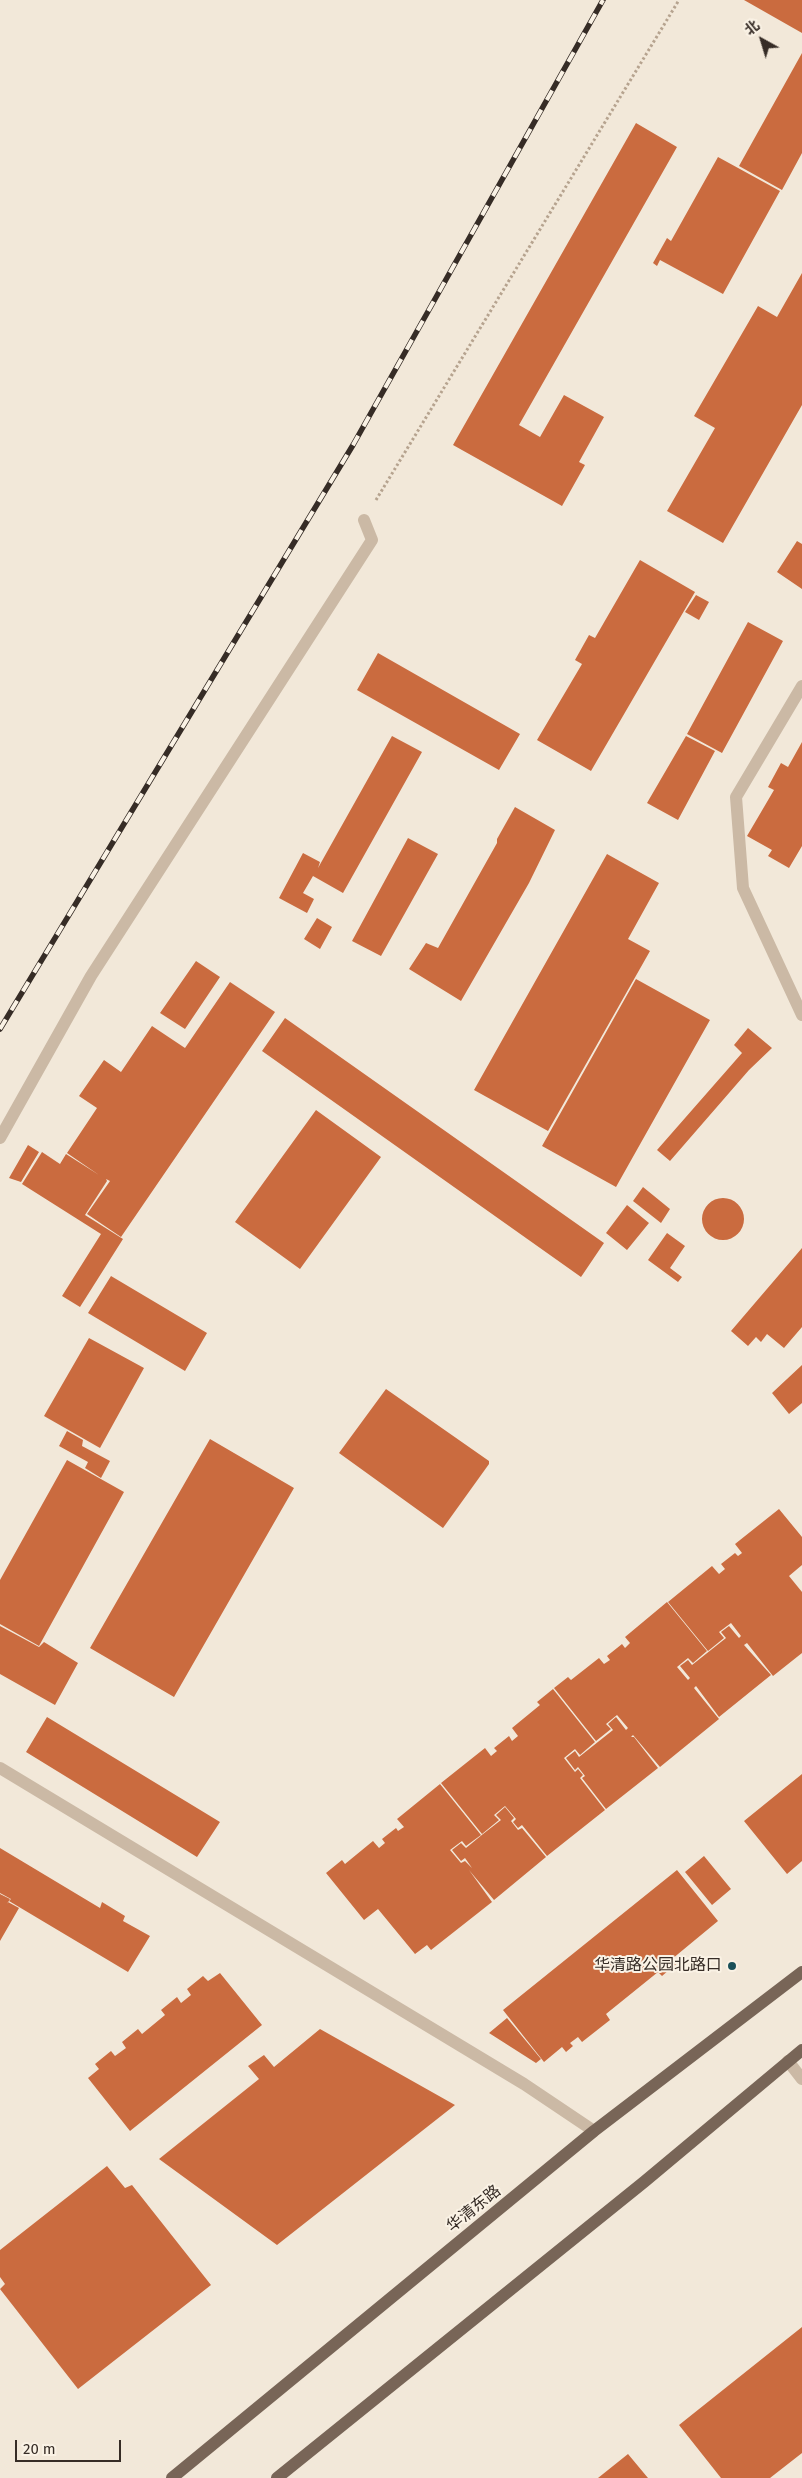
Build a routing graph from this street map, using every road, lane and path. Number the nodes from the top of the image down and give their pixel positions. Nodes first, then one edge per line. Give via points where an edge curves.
1 (679, 0) edge
2 (364, 520) joint
3 (802, 686) edge
4 (802, 1014) edge
5 (0, 1138) edge
6 (0, 1768) edge
7 (802, 1972) edge
8 (802, 2050) edge
9 (788, 2061) junction
10 (802, 2079) edge
11 (594, 2131) junction
12 (172, 2478) edge
13 (277, 2478) edge

1 - 2 path
2 - 5 street via 372,540 91,976
3 - 4 street via 736,797 743,888
6 - 11 street via 516,2079
7 - 11 main road, 华清东路
8 - 9 main road
9 - 10 street
9 - 13 main road via 644,2182
11 - 12 main road, 华清东路

